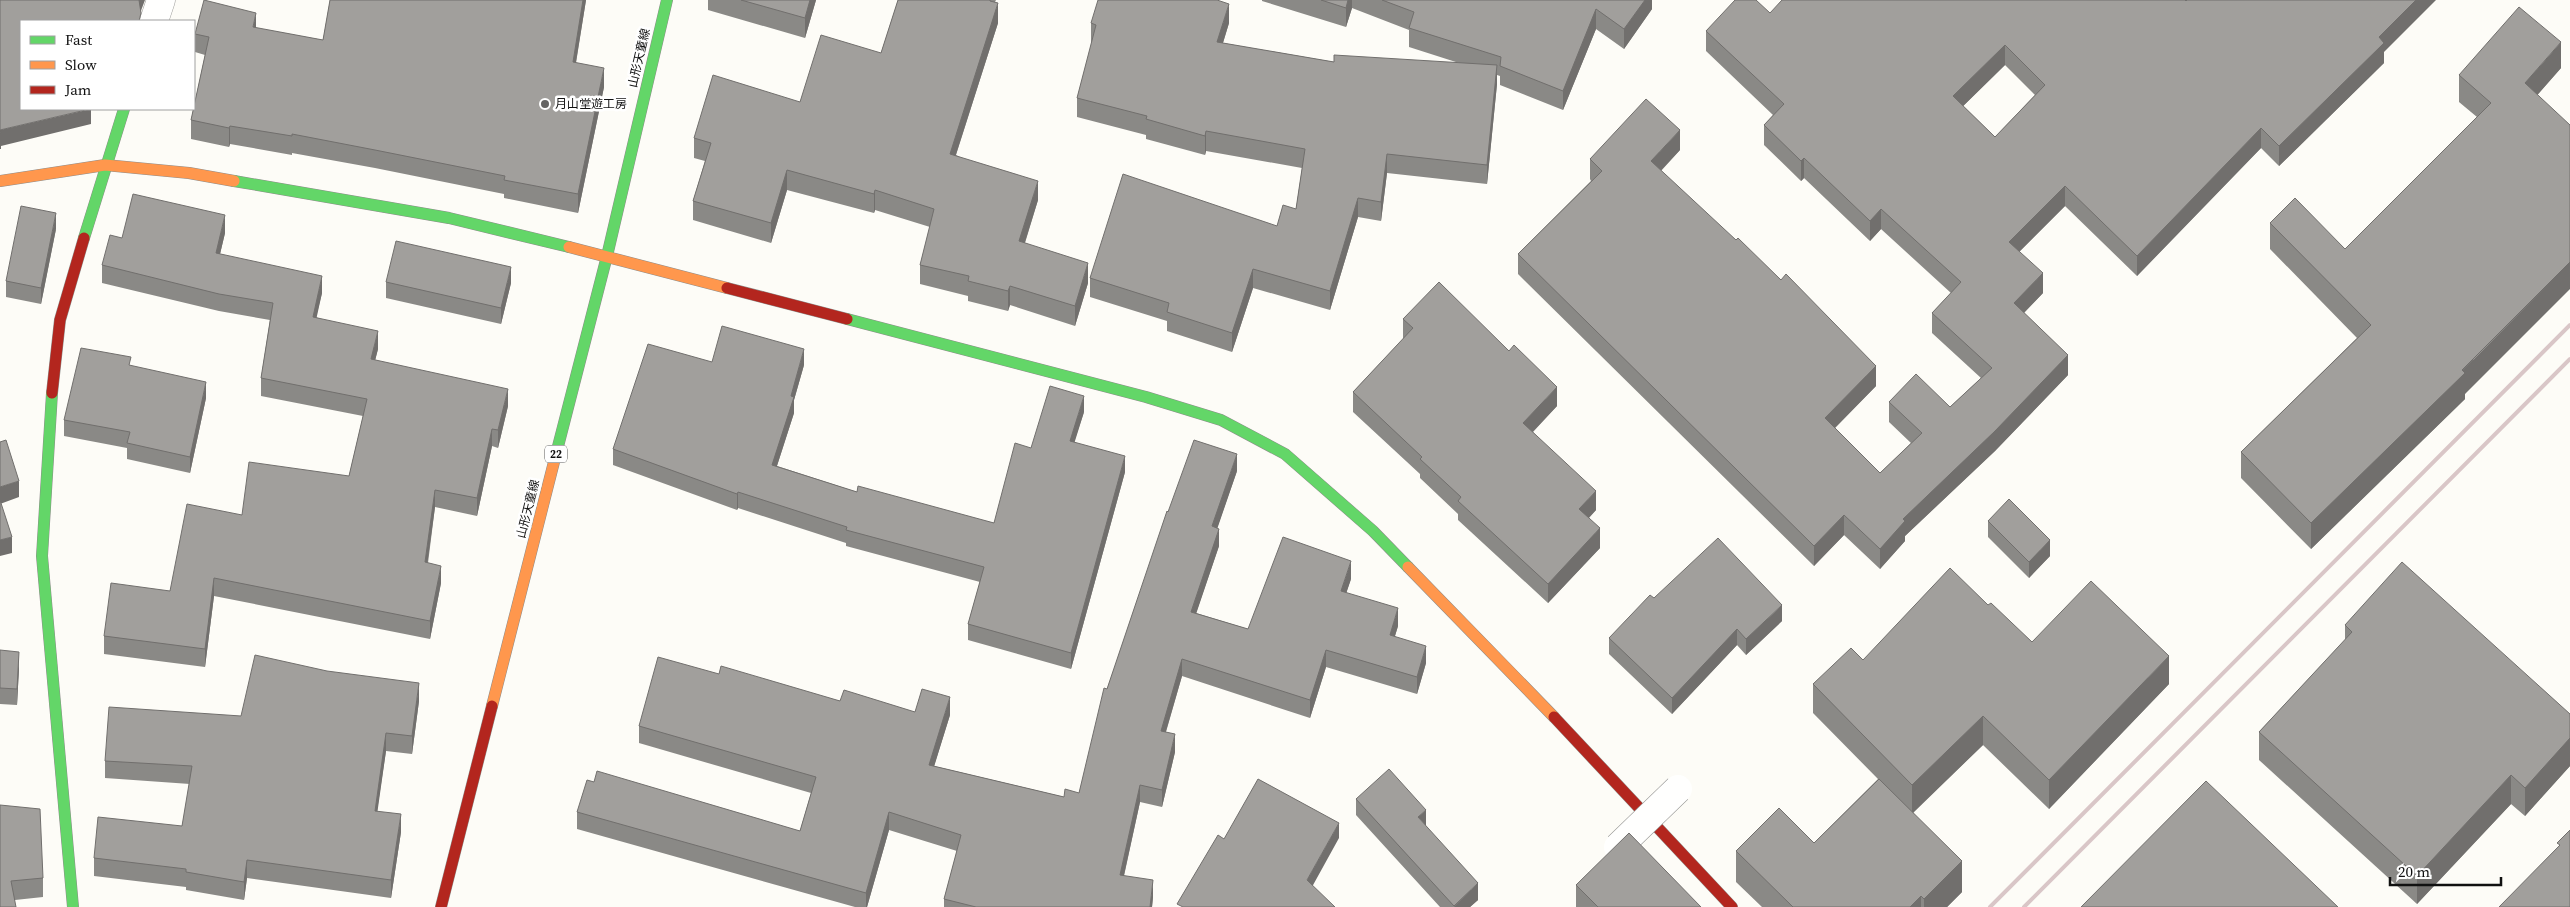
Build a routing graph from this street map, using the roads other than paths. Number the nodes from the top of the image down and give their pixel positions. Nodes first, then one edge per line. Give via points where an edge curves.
1 (161, 0) edge
2 (667, 0) edge
3 (154, 20) edge
4 (124, 110) edge
5 (105, 165) junction
6 (0, 181) edge
7 (607, 256) junction
8 (1678, 789) dead end
9 (1618, 847) edge
10 (73, 907) edge
11 (441, 907) edge
12 (1732, 907) edge

1 - 3 street
2 - 7 street, 山形天童線 / 22
4 - 5 street
5 - 6 street
5 - 7 street via 189,173 440,216
5 - 10 street via 60,320 48,434 42,556
7 - 11 street, 山形天童線 / 22
7 - 12 street via 1146,397 1221,420 1285,454 1373,530
8 - 9 street, bridge

